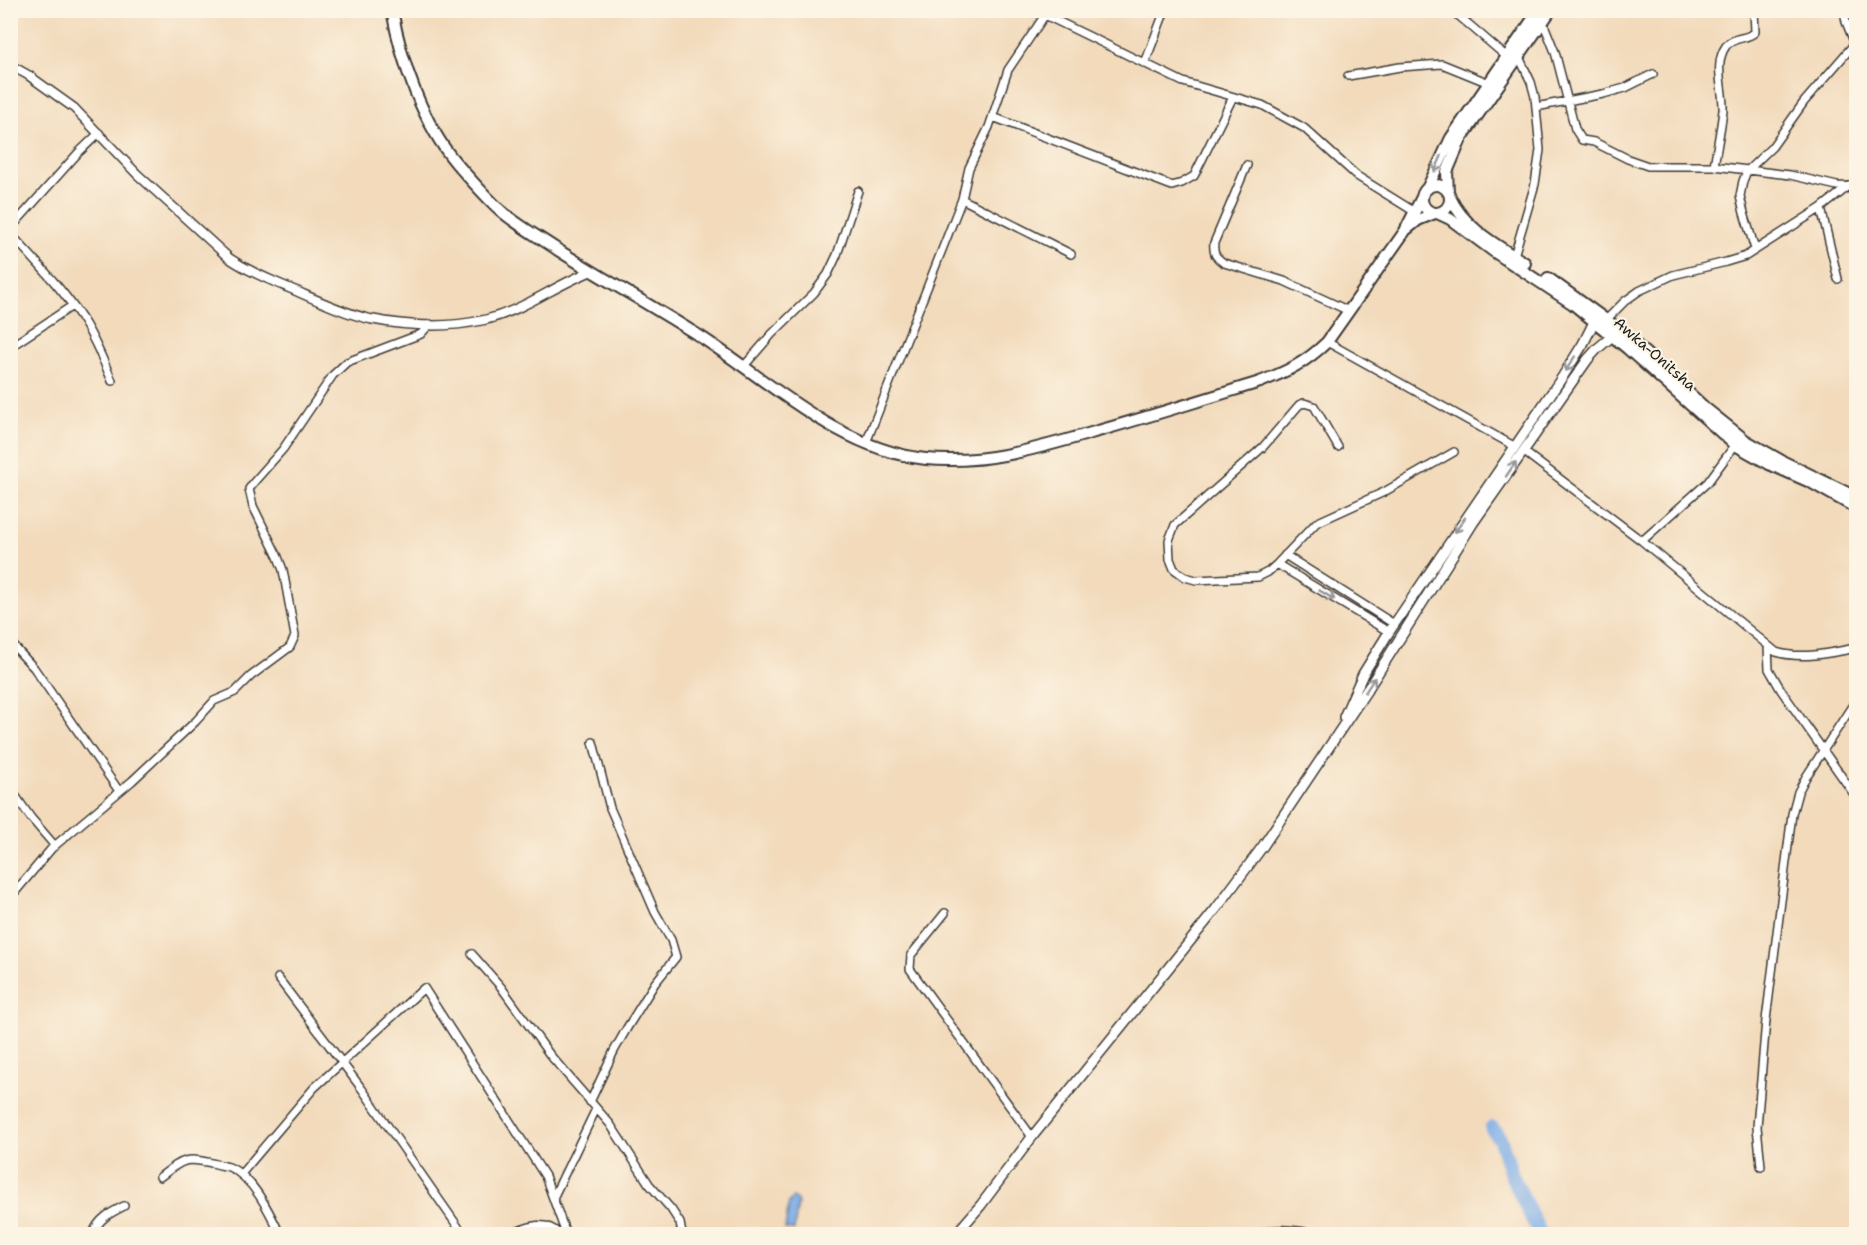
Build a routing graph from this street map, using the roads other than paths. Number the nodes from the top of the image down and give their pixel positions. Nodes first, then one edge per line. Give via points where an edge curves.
1 (392, 10) edge
2 (1165, 10) edge
3 (1445, 10) edge
4 (1539, 10) edge
5 (1551, 10) edge
6 (1754, 10) edge
7 (1844, 10) edge
8 (1544, 22) junction
9 (1856, 43) edge
10 (1507, 57) junction
11 (1519, 57) junction
12 (1145, 63) junction
13 (10, 65) edge
14 (1653, 74) dead end
15 (1348, 76) dead end
16 (1489, 83) junction
17 (1233, 97) junction
18 (1569, 100) junction
19 (1536, 107) junction
20 (993, 117) junction
21 (99, 133) junction
22 (1247, 165) dead end
23 (1714, 166) junction
24 (1747, 171) junction
25 (1853, 187) edge
26 (858, 191) dead end
27 (1425, 193) junction
28 (1449, 194) junction
29 (962, 199) junction
30 (1821, 208) junction
31 (1414, 212) junction
32 (1436, 213) junction
33 (10, 231) edge
34 (1405, 231) junction
35 (1755, 249) junction
36 (1071, 254) dead end
37 (1514, 256) junction
38 (592, 271) junction
39 (1838, 279) dead end
40 (72, 306) junction
41 (1348, 311) junction
42 (1600, 318) junction
43 (430, 324) junction
44 (1616, 333) junction
45 (1327, 342) junction
46 (10, 347) edge
47 (744, 366) junction
48 (112, 381) dead end
49 (866, 443) junction
50 (1735, 445) junction
51 (1338, 447) dead end
52 (1519, 448) junction
53 (1454, 452) dead end
54 (1857, 497) edge
55 (1857, 508) edge
56 (1642, 541) junction
57 (1285, 555) junction
58 (1277, 564) junction
59 (1392, 628) junction
60 (10, 642) edge
61 (1768, 646) junction
62 (1857, 648) edge
63 (1857, 700) edge
64 (1338, 733) junction
65 (592, 742) dead end
66 (1823, 749) junction
67 (10, 788) edge
68 (119, 791) junction
69 (1857, 797) edge
70 (55, 846) junction
71 (10, 898) edge
72 (945, 914) dead end
73 (472, 954) dead end
74 (278, 978) dead end
75 (341, 1062) junction
76 (590, 1102) junction
77 (596, 1109) junction
78 (1032, 1137) junction
79 (1761, 1166) dead end
80 (241, 1174) junction
81 (160, 1177) dead end
82 (554, 1196) junction
83 (124, 1206) dead end
84 (93, 1234) edge
85 (280, 1234) edge
86 (463, 1234) edge
87 (511, 1234) edge
88 (559, 1234) edge
89 (566, 1234) edge
90 (682, 1234) edge
91 (958, 1234) edge
92 (1258, 1234) edge
93 (1317, 1234) edge

1 - 38 main road via 409,74 442,144 501,211
2 - 12 street
3 - 10 street via 1459,16
4 - 10 main road
5 - 8 main road
6 - 23 street via 1755,32 1727,45 1720,63 1723,106
7 - 9 street
8 - 11 main road
8 - 18 street
9 - 24 street via 1804,102 1772,147
10 - 16 main road
11 - 19 street via 1532,82
11 - 28 main road via 1461,139 1447,172
12 - 17 street via 1183,82
12 - 20 street via 1045,15 1008,70
13 - 21 street via 74,108
14 - 18 street via 1625,88
15 - 16 street via 1442,64
16 -> 27 main road via 1451,138
17 - 20 street via 1194,176 1172,186
17 - 31 street via 1262,105 1305,128 1357,176
18 - 19 street
18 - 23 street via 1575,129 1582,140 1648,166
19 - 37 street via 1540,150 1535,184
20 - 29 street via 969,168
21 - 33 street
21 - 43 street via 137,174 245,269 369,318
22 - 41 street via 1214,243 1216,258 1284,281
23 - 24 street
24 - 25 street
24 - 35 street via 1740,196
25 - 30 street
26 - 47 street via 828,274
27 - 28 main road via 1431,186 1441,186
27 - 31 main road
27 - 32 main road via 1424,206
28 - 32 main road via 1447,208
28 - 37 main road, Awka-Onitsha via 1474,228
29 - 36 street
29 - 49 street
30 - 35 street
30 - 39 street
31 - 34 main road
32 - 34 main road
32 - 42 main road, Awka-Onitsha
33 - 40 street
34 - 41 main road
35 - 42 street via 1746,256 1673,274
37 - 42 main road, Awka-Onitsha
38 - 43 street via 484,320
38 - 47 main road
40 - 46 street
40 - 48 street via 89,331
41 - 45 main road
42 - 44 main road, Awka-Onitsha
42 -> 52 main road
43 - 68 street via 421,334 347,362 333,375 283,449 249,489 283,570 295,636 290,647 236,692 214,701
44 - 50 main road, Awka-Onitsha
44 - 52 main road via 1588,359
44 - 54 main road, Awka-Onitsha via 1745,440
45 - 49 main road via 1293,369 1260,382 1022,453 980,459 922,459
45 - 52 street
47 - 49 main road via 797,404
50 - 55 main road, Awka-Onitsha
50 - 56 street via 1708,482
51 - 58 street via 1314,406 1299,405 1263,447 1175,525 1168,540 1174,569 1196,580 1258,576
52 - 56 street
52 -> 59 main road
64 -> 52 main road
53 - 57 street via 1384,492 1316,523
56 - 61 street
57 - 58 street
57 - 59 street
58 -> 59 street
59 - 64 main road via 1355,690
60 - 68 street via 34,668
61 - 62 street via 1786,655 1805,656
61 - 66 street via 1769,669
63 - 66 street
64 - 78 main road via 1216,909
65 - 76 street via 616,824 676,957 627,1029
66 - 69 street
66 - 79 street via 1798,792 1792,814 1766,1020 1757,1126
67 - 70 street
68 - 70 street
70 - 71 street
72 - 78 street via 911,954 910,969
73 - 76 street
74 - 75 street
75 - 80 street
75 - 82 street via 423,988 546,1176
75 - 86 street
76 - 77 street
77 - 82 street
77 - 90 street via 671,1209
78 - 91 main road
80 - 81 street via 193,1159 181,1162
80 - 85 street via 257,1193
82 - 89 street
83 - 84 street via 109,1213 96,1225
87 - 88 street via 540,1225
92 - 93 street via 1276,1229

